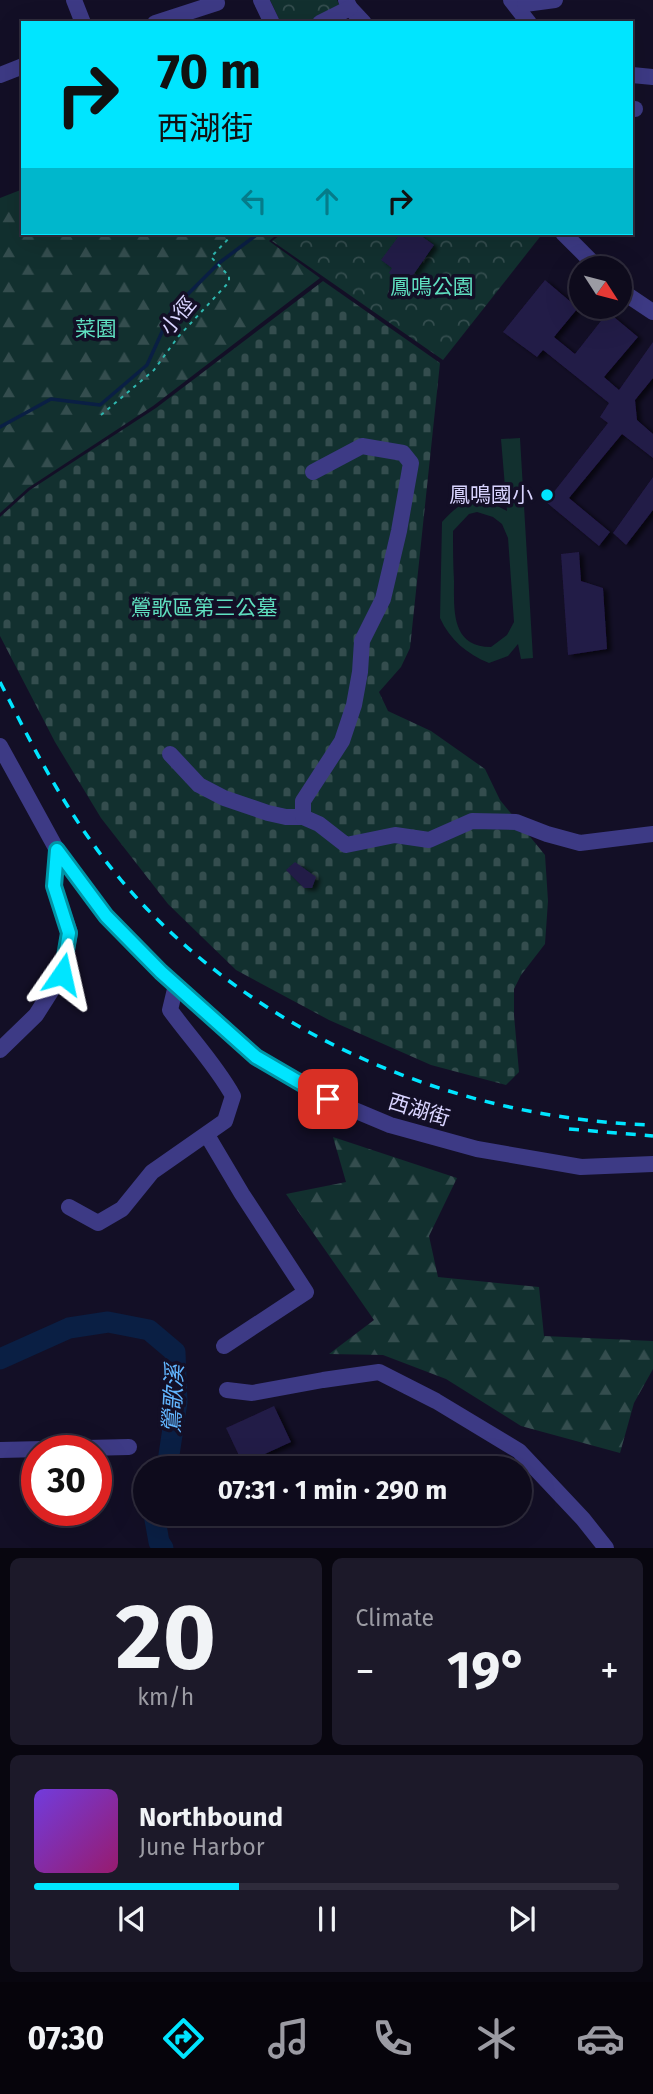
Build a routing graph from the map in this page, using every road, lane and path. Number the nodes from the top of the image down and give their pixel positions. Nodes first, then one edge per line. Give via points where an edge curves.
1 (74, 0) edge
2 (261, 0) edge
3 (555, 0) edge
4 (518, 2) edge
5 (217, 3) dead end
6 (348, 4) edge
7 (82, 21) edge
8 (161, 21) edge
9 (271, 21) edge
10 (323, 21) edge
11 (362, 21) edge
12 (528, 21) edge
13 (21, 67) edge
14 (0, 75) edge
15 (633, 75) edge
16 (653, 77) edge
17 (232, 235) edge
18 (565, 235) edge
19 (586, 256) edge
20 (632, 298) edge
21 (653, 312) edge
22 (101, 415) dead end
23 (313, 472) dead end
24 (0, 746) edge
25 (170, 754) dead end
26 (303, 817) junction
27 (653, 834) edge
28 (57, 850) junction
29 (176, 985) junction
30 (0, 1050) edge
31 (207, 1135) junction
32 (653, 1164) edge
33 (69, 1208) dead end
34 (224, 1346) dead end
35 (227, 1390) dead end
36 (129, 1447) dead end
37 (0, 1450) edge
38 (606, 1548) edge

1 - 7 street
2 - 9 street
3 - 4 street
4 - 12 street
5 - 8 street
6 - 10 street
6 - 11 street
13 - 14 street
15 - 16 street
17 - 22 path, 小徑 via 211,257 229,276 229,282 154,370
18 - 19 street
20 - 21 street
23 - 26 street via 362,446 403,453 411,463 383,599 362,640 354,705 342,741 303,801
24 - 28 street, 西湖街
25 - 26 street via 199,785 224,798 268,813
26 - 27 street via 346,845 395,835 429,840 472,821 516,822 580,843
28 - 29 street, 西湖街 via 106,916
28 - 30 street via 54,886 69,933 62,974 36,1015
29 - 31 street via 170,1010 221,1073 233,1096 225,1121
29 - 32 street, 西湖街 via 256,1057 328,1099 390,1125 477,1149 581,1167
31 - 33 street via 152,1172 122,1209 99,1223
31 - 34 street via 306,1292
35 - 38 street via 252,1393 379,1372 519,1451
36 - 37 street

